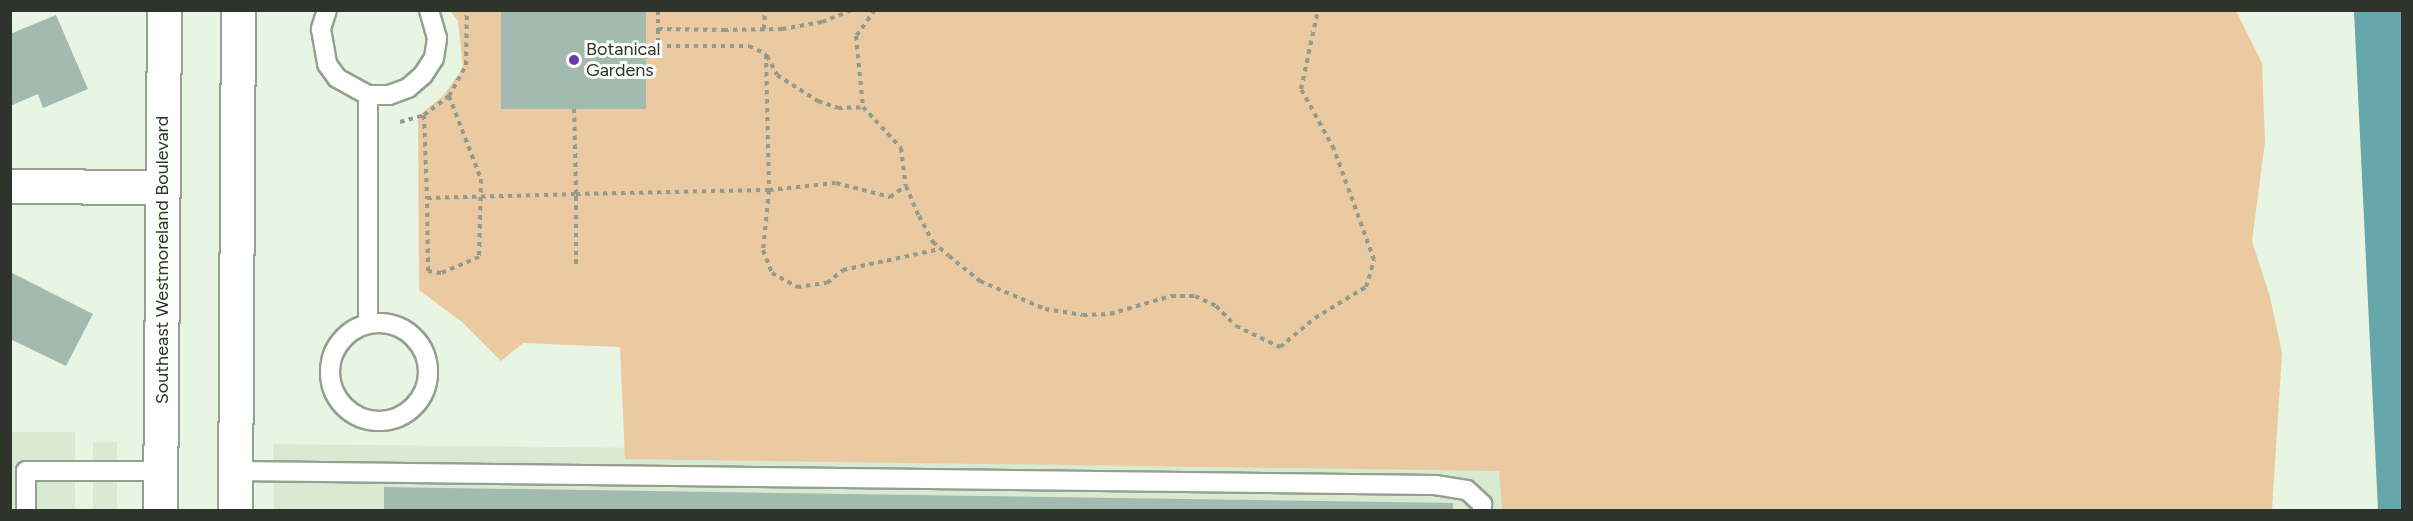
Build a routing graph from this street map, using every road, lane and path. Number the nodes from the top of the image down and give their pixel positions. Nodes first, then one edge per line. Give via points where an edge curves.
1 (164, 10) edge
2 (238, 10) edge
3 (327, 10) edge
4 (429, 10) edge
5 (658, 10) edge
6 (765, 10) edge
7 (851, 10) edge
8 (875, 10) edge
9 (1318, 10) edge
10 (658, 29) junction
11 (764, 29) junction
12 (766, 54) junction
13 (368, 95) junction
14 (863, 107) junction
15 (574, 109) dead end
16 (424, 115) junction
17 (400, 122) dead end
18 (10, 186) edge
19 (906, 186) junction
20 (161, 187) junction
21 (769, 190) junction
22 (576, 194) junction
23 (482, 197) junction
24 (427, 198) junction
25 (941, 249) junction
26 (576, 264) dead end
27 (368, 324) junction
28 (18, 471) edge
29 (160, 471) junction
30 (235, 471) junction
31 (26, 510) edge
32 (160, 510) edge
33 (235, 510) edge
34 (1482, 510) edge

1 - 20 street, Southeast Westmoreland Boulevard
2 - 30 street
3 - 13 lane via 321,28 327,64 337,78
4 - 13 lane via 437,38 434,58 423,75 408,88 389,95
5 - 10 path
6 - 11 path
7 - 11 path via 822,22
8 - 14 path via 856,36
9 - 25 path via 1301,89 1334,149 1374,260 1366,287 1315,318 1280,347 1236,326 1216,306 1194,296 1152,300 1110,314 1083,315 1045,309 981,281
10 - 11 path
10 - 12 path via 658,46 749,46
12 - 14 path via 777,75 818,101 838,108
12 - 21 path
13 - 27 lane
14 - 19 path via 901,148
15 - 22 path
16 - 17 path
16 - 23 path via 449,96 481,179
16 - 24 path
18 - 20 street
19 - 21 path via 890,197 836,183
19 - 25 path via 933,242
20 - 29 street, Southeast Westmoreland Boulevard
21 - 22 path
21 - 25 path via 763,250 772,273 797,287 827,283 843,270
22 - 23 path
22 - 26 path
23 - 24 path
23 - 24 path via 479,257 441,273 428,271
27 - 27 lane via 342,339 332,359 330,382 346,408 359,417 389,420 418,402 426,387 424,353 402,328
28 - 29 lane
28 - 31 lane
29 - 32 street, Southeast Westmoreland Boulevard
30 - 33 street
30 - 34 lane via 1435,485 1467,490 1482,504

